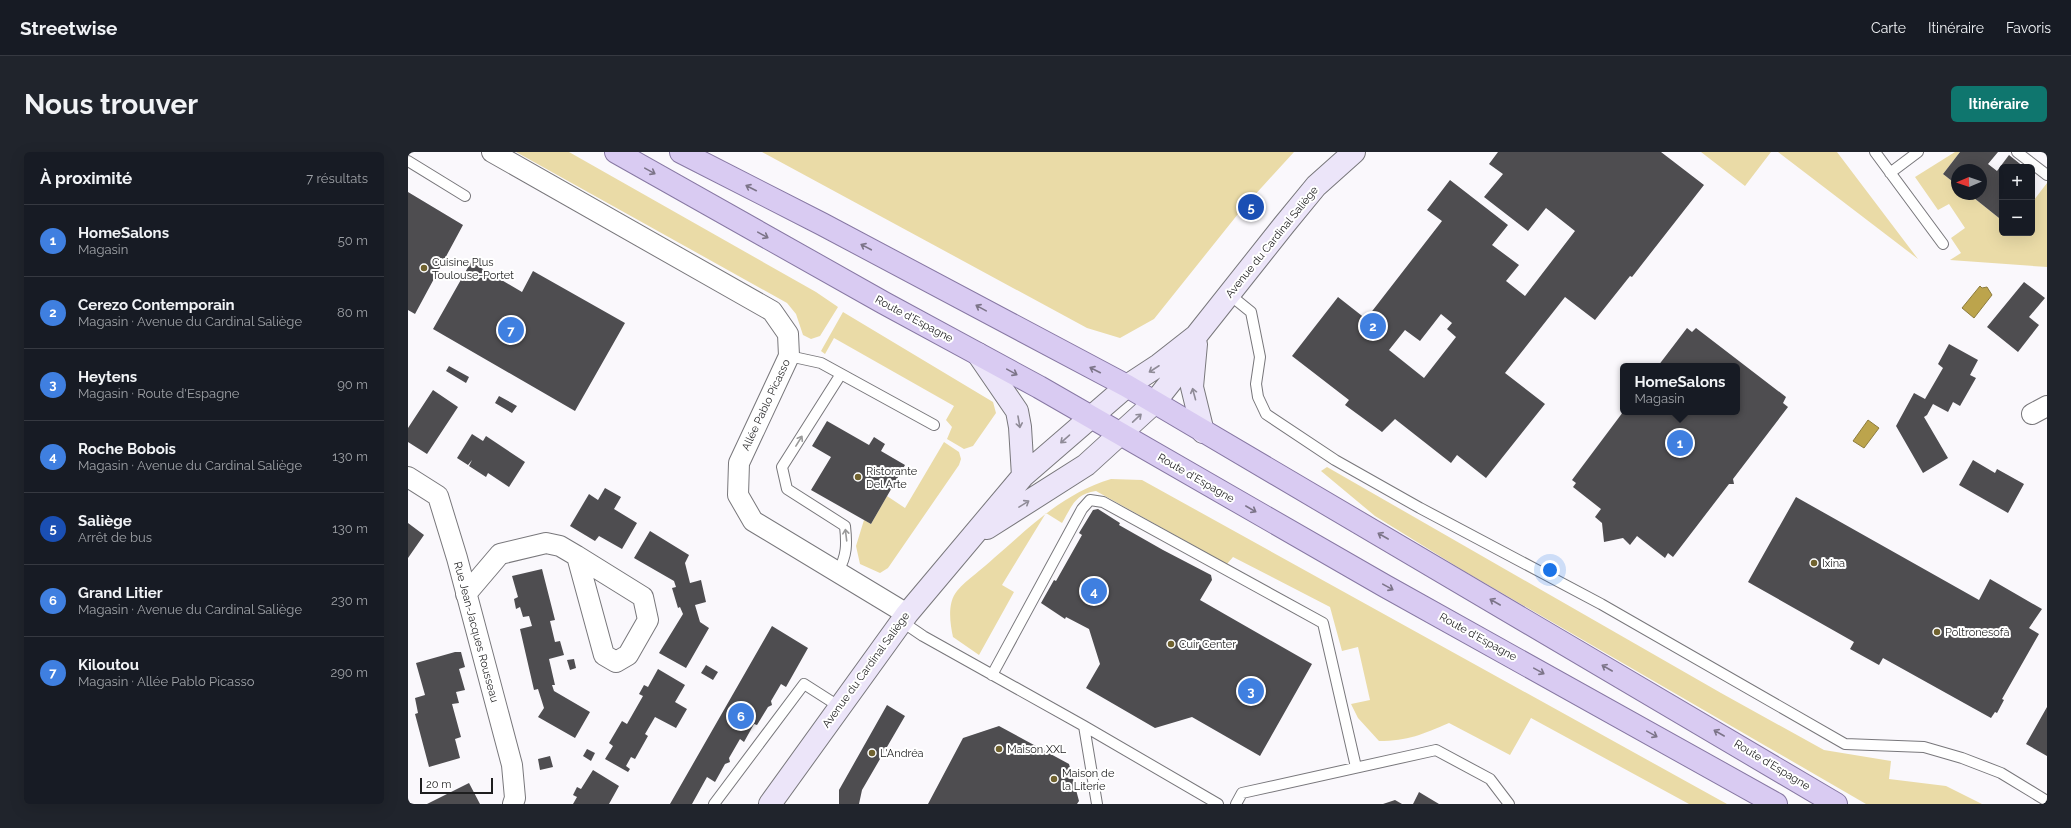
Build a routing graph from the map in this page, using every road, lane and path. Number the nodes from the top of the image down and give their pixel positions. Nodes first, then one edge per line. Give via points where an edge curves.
1 (413, 152) edge
2 (492, 152) edge
3 (616, 152) edge
4 (681, 152) edge
5 (1354, 152) edge
6 (1875, 152) edge
7 (1918, 152) edge
8 (2017, 152) edge
9 (408, 161) edge
10 (1890, 173) junction
11 (2047, 175) edge
12 (465, 196) dead end
13 (1943, 244) dead end
14 (1230, 295) junction
15 (1196, 336) junction
16 (978, 354) junction
17 (789, 356) junction
18 (841, 374) junction
19 (1127, 386) junction
20 (1154, 403) junction
21 (1091, 417) junction
22 (934, 425) dead end
23 (1203, 432) junction
24 (1120, 434) junction
25 (1023, 476) junction
26 (408, 477) edge
27 (967, 540) junction
28 (577, 556) junction
29 (838, 571) junction
30 (466, 594) junction
31 (904, 617) junction
32 (992, 675) junction
33 (840, 707) junction
34 (1084, 726) junction
35 (1356, 767) junction
36 (2047, 800) edge
37 (513, 804) edge
38 (714, 804) edge
39 (770, 804) edge
40 (1097, 804) edge
41 (1218, 804) edge
42 (1236, 804) edge
43 (1509, 804) edge
44 (1776, 804) edge
45 (1836, 804) edge

1 - 9 lane
2 - 17 street, Allée Pablo Picasso via 772,311 788,334
3 -> 16 main road, Route d'Espagne
19 -> 4 main road, Route d'Espagne via 829,227
5 - 14 main road, Avenue du Cardinal Saliège via 1316,186
6 - 10 lane
7 - 10 lane
8 - 11 lane
9 - 12 lane
10 - 13 lane
14 - 15 main road, Avenue du Cardinal Saliège
14 - 36 lane via 1251,312 1260,357 1256,384 1258,397 1266,414 1335,460 1601,604 1846,744 1924,747 2001,773
15 -> 19 main road, Avenue du Cardinal Saliège
15 - 20 main road via 1173,378
23 -> 15 main road via 1192,387
16 -> 21 main road, Route d'Espagne
16 -> 25 main road via 1017,411
17 - 18 lane via 821,363
17 - 29 street, Allée Pablo Picasso via 739,463 738,495 753,521
18 - 22 lane
29 -> 18 lane via 845,560 845,526 787,489 782,467
19 - 20 main road, Route d'Espagne
19 - 21 main road, Avenue du Cardinal Saliège
20 - 23 main road, Route d'Espagne
24 -> 20 main road
21 - 24 main road, Route d'Espagne
21 -> 25 main road, Avenue du Cardinal Saliège
45 -> 23 main road, Route d'Espagne
27 -> 24 main road via 1086,465
24 -> 44 main road, Route d'Espagne via 1378,582
25 - 27 main road, Avenue du Cardinal Saliège
26 - 30 street, Rue Jean-Jacques Rousseau via 438,496
27 - 31 main road, Avenue du Cardinal Saliège
28 - 28 street via 604,655 616,662 628,655 648,620 643,597
28 - 30 street via 560,546 546,543 500,554
29 - 31 street, Allée Pablo Picasso
30 - 37 street, Rue Jean-Jacques Rousseau via 512,764
31 - 32 lane
31 - 33 main road, Avenue du Cardinal Saliège
32 - 34 lane
32 - 35 lane via 1082,509 1090,500 1103,502 1323,623
33 - 38 lane via 804,684
33 - 39 main road, Avenue du Cardinal Saliège
34 - 40 lane
34 - 41 lane
35 - 42 lane via 1242,793
35 - 43 lane via 1436,750 1490,779

